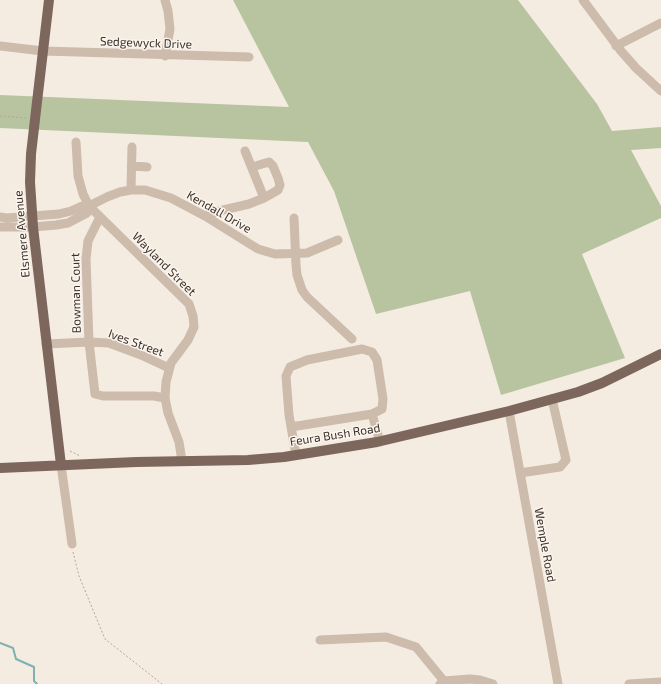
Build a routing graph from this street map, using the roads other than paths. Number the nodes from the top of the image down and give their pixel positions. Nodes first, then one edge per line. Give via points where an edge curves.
1 (49, 0) edge
2 (165, 0) edge
3 (583, 0) edge
4 (661, 23) edge
5 (0, 46) edge
6 (616, 46) junction
7 (43, 51) junction
8 (165, 56) junction
9 (249, 57) dead end
10 (661, 91) edge
11 (76, 142) dead end
12 (132, 147) dead end
13 (245, 151) dead end
14 (132, 166) junction
15 (147, 167) dead end
16 (252, 167) junction
17 (131, 190) junction
18 (264, 198) junction
19 (89, 206) junction
20 (32, 216) junction
21 (100, 216) junction
22 (205, 216) junction
23 (0, 217) edge
24 (294, 218) dead end
25 (0, 227) edge
26 (33, 227) junction
27 (338, 240) dead end
28 (296, 253) junction
29 (352, 339) dead end
30 (89, 342) junction
31 (46, 344) junction
32 (661, 354) edge
33 (170, 368) junction
34 (165, 398) junction
35 (552, 399) junction
36 (508, 411) junction
37 (372, 414) junction
38 (291, 427) junction
39 (380, 442) junction
40 (296, 455) junction
41 (182, 461) junction
42 (61, 465) junction
43 (0, 468) edge
44 (520, 473) junction
45 (72, 544) road end
46 (320, 640) dead end
47 (661, 682) edge
48 (442, 683) edge
49 (493, 684) edge
50 (558, 684) edge
51 (629, 684) edge

1 - 7 main road, Elsmere Avenue
2 - 8 street via 170,29
3 - 6 street
4 - 6 street
5 - 7 street, Sedgewyck Drive
6 - 10 street
7 - 8 street, Sedgewyck Drive
7 - 20 main road, Elsmere Avenue via 30,182
8 - 9 street, Sedgewyck Drive
11 - 19 street via 78,176
12 - 14 street
13 - 16 street
14 - 15 street
14 - 17 street
16 - 18 street
16 - 18 street via 270,162 278,178 278,190
17 - 19 street, Kendall Drive via 107,197
17 - 22 street, Kendall Drive via 145,190 171,198
18 - 22 street
19 - 20 street, Kendall Drive via 59,214
19 - 21 street, Wayland Street
19 - 26 street, Kendall Drive via 87,213 68,223
20 - 23 street, Kendall Drive
20 - 26 main road, Elsmere Avenue
21 - 30 street, Bowman Court via 88,241 86,259
21 - 33 street, Wayland Street via 189,304 194,327
22 - 28 street, Kendall Drive via 258,249 275,254
24 - 28 street
25 - 26 street, Kendall Drive
26 - 31 main road, Elsmere Avenue
27 - 28 street, Kendall Drive via 307,253
28 - 29 street via 297,275 303,293
30 - 31 street, Ives Street
30 - 33 street, Ives Street via 109,343
30 - 34 street, Bowman Court via 95,394
31 - 42 main road, Elsmere Avenue
32 - 35 main road, Feura Bush Road via 602,383
33 - 34 street, Wayland Street
34 - 41 street, Wayland Street via 179,442
35 - 36 main road, Feura Bush Road
35 - 44 street via 566,460 560,467
36 - 39 main road, Feura Bush Road
36 - 44 street, Wemple Road
37 - 38 street
37 - 38 street via 382,409 383,399 377,360 372,352 362,349 307,360 290,367 286,376
37 - 39 street
38 - 40 street
39 - 40 main road, Feura Bush Road
40 - 41 main road, Feura Bush Road via 248,460
41 - 42 main road, Feura Bush Road
42 - 43 main road, Feura Bush Road
42 - 45 street
44 - 50 street, Wemple Road
46 - 48 street via 386,637 416,647
47 - 51 street
48 - 49 street via 470,679

